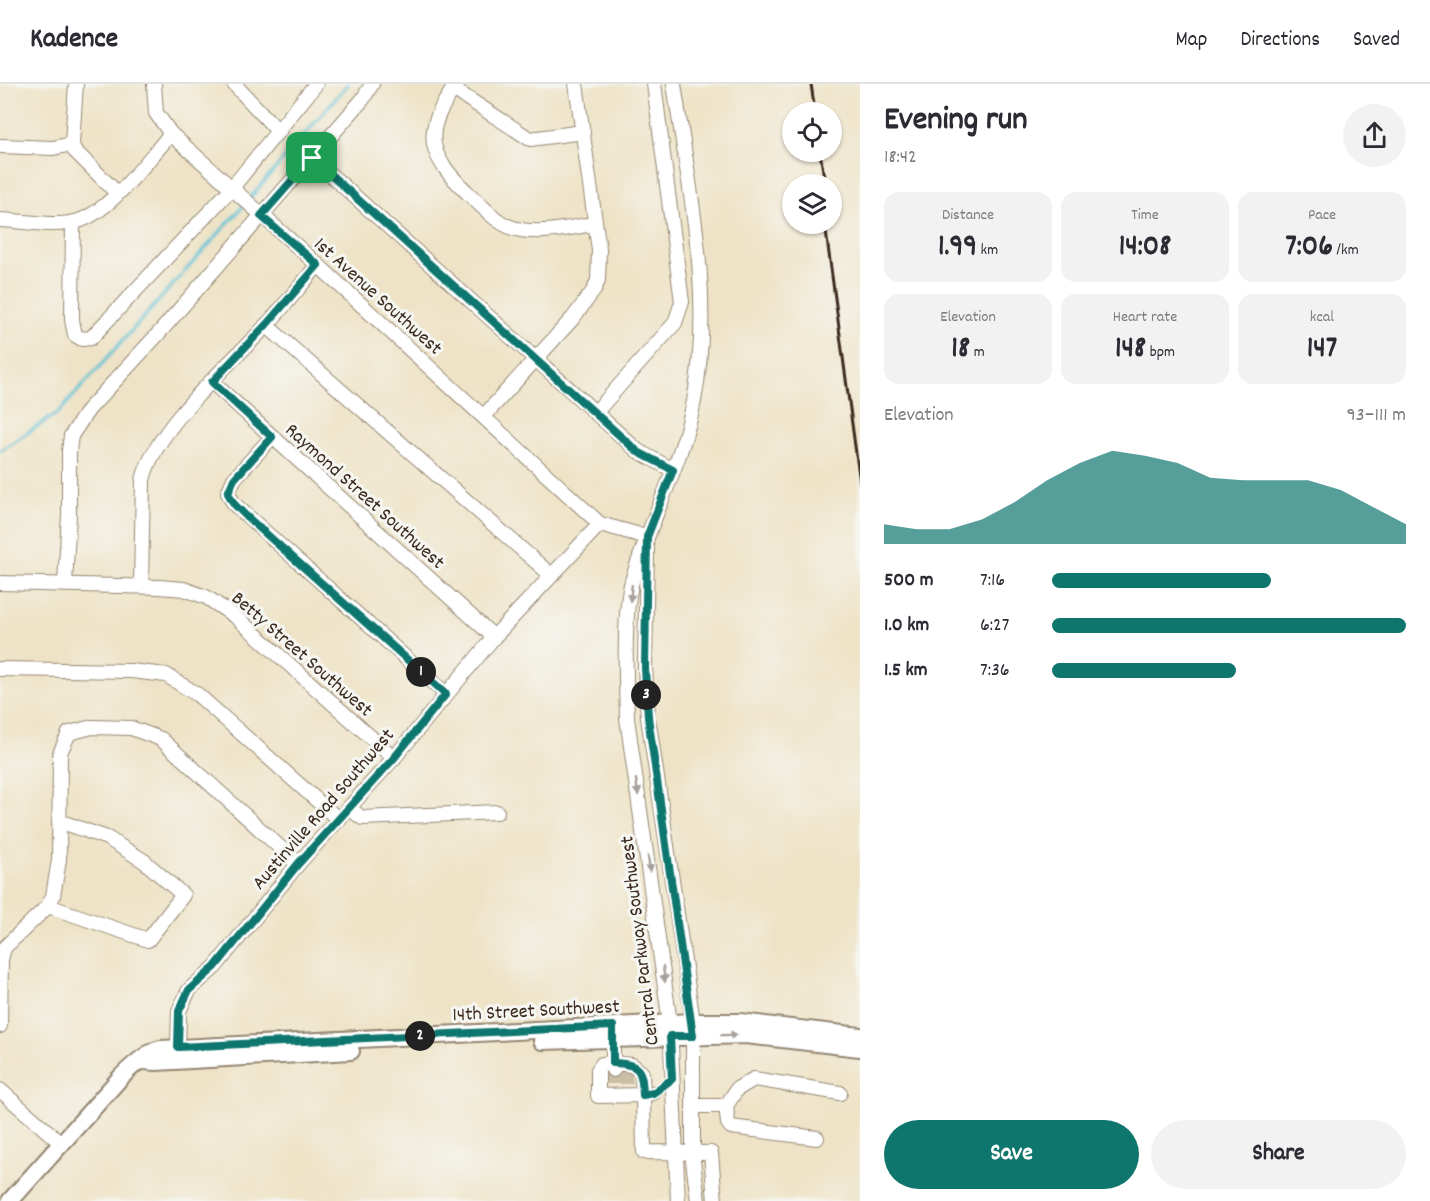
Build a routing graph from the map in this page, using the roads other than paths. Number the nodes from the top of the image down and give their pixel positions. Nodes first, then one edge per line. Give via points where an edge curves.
1 (76, 84) edge
2 (154, 84) edge
3 (234, 84) edge
4 (316, 84) edge
5 (372, 84) edge
6 (576, 84) edge
7 (654, 84) edge
8 (674, 84) edge
9 (455, 87) edge
10 (279, 132) junction
11 (583, 132) junction
12 (171, 134) junction
13 (72, 144) junction
14 (0, 146) edge
15 (312, 158) junction
16 (231, 189) junction
17 (117, 193) junction
18 (261, 216) junction
19 (0, 220) edge
20 (73, 222) junction
21 (595, 224) junction
22 (318, 265) junction
23 (266, 325) junction
24 (537, 360) junction
25 (212, 382) junction
26 (595, 413) junction
27 (484, 416) junction
28 (272, 437) junction
29 (673, 470) junction
30 (600, 524) junction
31 (647, 537) junction
32 (551, 574) junction
33 (0, 583) edge
34 (65, 583) junction
35 (141, 586) junction
36 (494, 637) junction
37 (0, 669) edge
38 (446, 694) junction
39 (394, 758) junction
40 (349, 808) junction
41 (497, 812) dead end
42 (339, 820) junction
43 (59, 821) junction
44 (298, 864) junction
45 (48, 906) junction
46 (0, 1026) edge
47 (693, 1029) junction
48 (670, 1030) junction
49 (613, 1032) junction
50 (860, 1036) edge
51 (178, 1047) junction
52 (860, 1048) edge
53 (142, 1061) junction
54 (619, 1067) junction
55 (672, 1079) junction
56 (0, 1090) edge
57 (840, 1093) dead end
58 (648, 1094) junction
59 (673, 1105) junction
60 (693, 1106) junction
61 (726, 1106) junction
62 (817, 1138) dead end
63 (62, 1144) junction
64 (675, 1152) junction
65 (693, 1152) junction
66 (10, 1201) edge
67 (678, 1201) edge
68 (698, 1201) edge
69 (715, 1201) edge

1 - 13 street
2 - 12 street, 1st Avenue Southwest via 156,113
3 - 10 street
4 - 10 street
5 - 15 street
6 - 11 street
7 - 26 street via 682,302 675,323
8 - 29 street, Central Parkway Southwest via 698,261 702,328 694,401
9 - 11 street via 530,140
9 - 21 street via 432,132 435,155 448,174 492,215 513,228 548,231
10 - 16 street
11 - 21 street
12 - 16 street, 1st Avenue Southwest
12 - 17 street
13 - 14 street via 53,148
13 - 17 street
15 - 18 street
15 - 24 street
16 - 18 street, 1st Avenue Southwest
16 - 20 street via 92,338 75,335 72,320
17 - 20 street via 92,217
18 - 22 street, 1st Avenue Southwest
18 - 34 street via 88,410 71,436
19 - 20 street
21 - 24 street via 600,268 594,290
22 - 23 street
22 - 27 street, 1st Avenue Southwest
23 - 25 street
23 - 32 street
24 - 26 street
24 - 27 street
25 - 28 street, Raymond Street Southwest
25 - 35 street via 162,438 145,469
26 - 29 street via 638,452
27 - 30 street, 1st Avenue Southwest
28 - 36 street, Raymond Street Southwest
28 - 38 street via 234,479 228,493 234,504
29 - 31 street, Central Parkway Southwest
30 - 31 street
30 - 32 street, Austinville Road Southwest
31 - 47 street, Central Parkway Southwest via 648,717
31 -> 48 street, Central Parkway Southwest via 631,584 627,718
32 - 36 street, Austinville Road Southwest
33 - 34 street, Betty Street Southwest
34 - 35 street, Betty Street Southwest
35 - 39 street, Betty Street Southwest via 183,589 206,597 236,617
36 - 38 street, Austinville Road Southwest
37 - 42 street via 166,675 198,695
38 - 39 street, Austinville Road Southwest
39 - 40 street, Austinville Road Southwest
40 - 41 street via 362,818
40 - 42 street, Austinville Road Southwest
42 - 44 street, Austinville Road Southwest
43 - 44 street via 60,753 69,732 92,727 131,728 160,740
43 - 45 street via 59,860
43 - 45 street via 106,838 144,861 183,895 148,940
44 - 51 street, Austinville Road Southwest via 215,967 189,990 179,1011
45 - 46 street via 4,948
47 - 48 main road, 14th Street Southwest
47 - 50 main road, 14th Street Southwest via 740,1022
47 -> 52 main road, 14th Street Southwest
47 - 60 street, Central Parkway Southwest
48 - 49 main road, 14th Street Southwest
48 - 55 street, Central Parkway Southwest
49 - 51 main road, 14th Street Southwest
49 - 53 main road, 14th Street Southwest
49 - 54 street
51 - 53 main road via 150,1051
53 - 63 main road via 121,1077
54 - 58 street via 642,1073
54 - 58 street via 602,1064 598,1070 598,1096
55 - 58 street
55 - 59 street, Central Parkway Southwest
56 - 63 street
57 - 61 street via 754,1079 737,1089
58 - 59 street
58 - 64 street via 644,1152
59 - 64 street, Central Parkway Southwest
60 - 61 street
60 - 65 street, Central Parkway Southwest
61 - 62 street via 731,1127
63 - 66 main road
64 - 65 street
64 - 67 street, Central Parkway Southwest
65 - 68 street, Central Parkway Southwest
65 - 69 street via 711,1153

